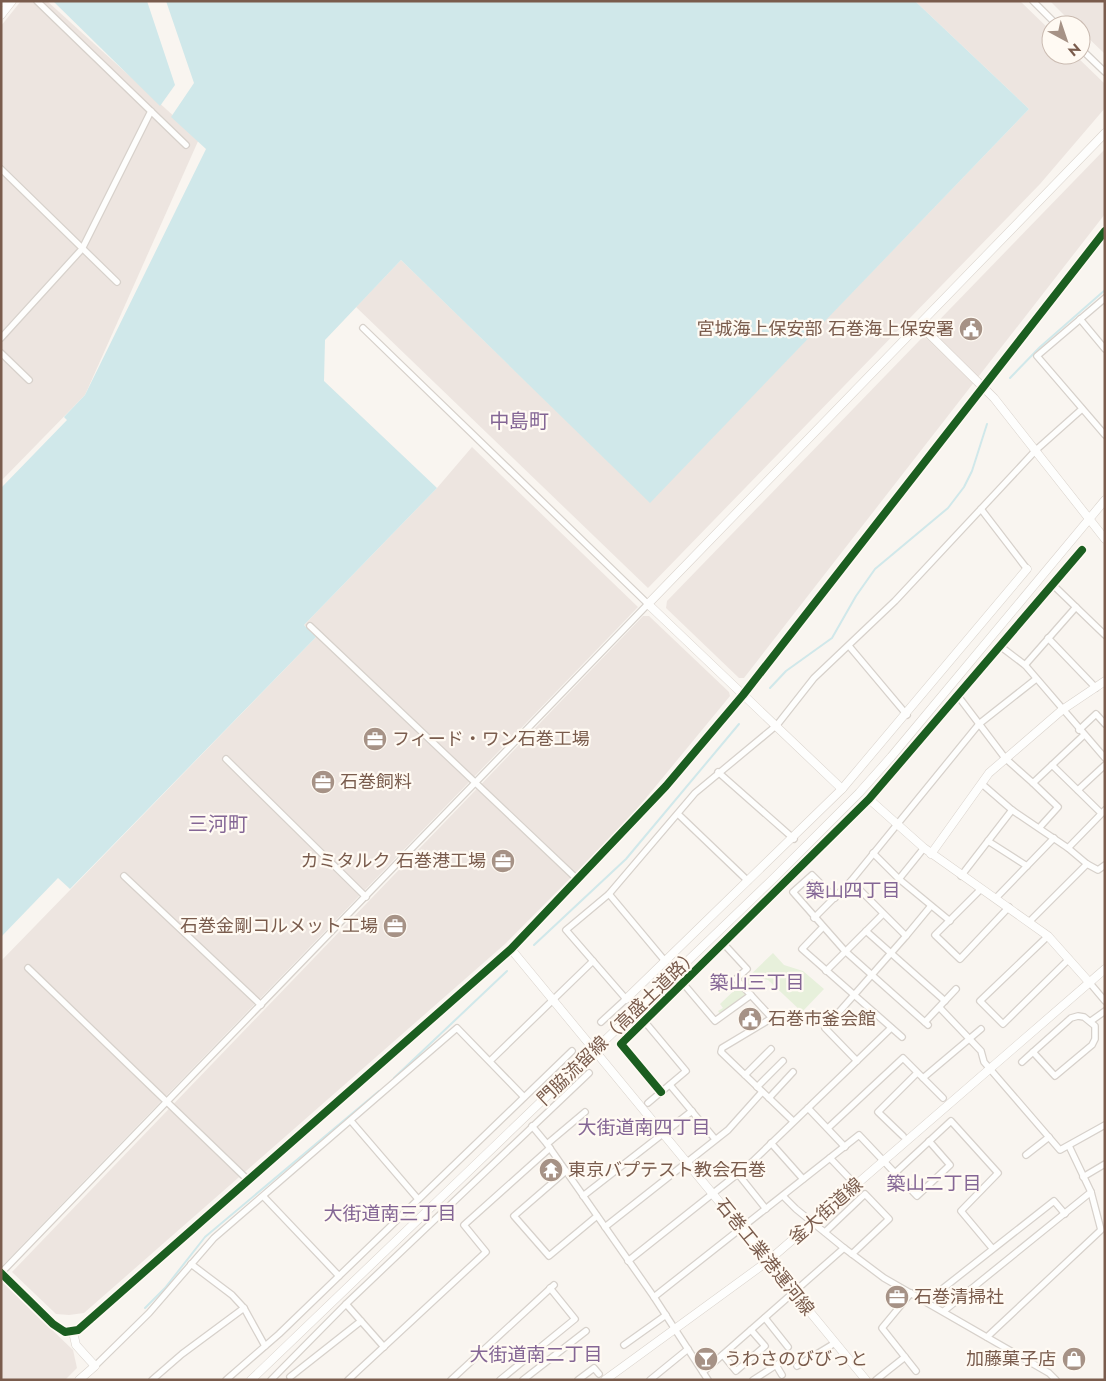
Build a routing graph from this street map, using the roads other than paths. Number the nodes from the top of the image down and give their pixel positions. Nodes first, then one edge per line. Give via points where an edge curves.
1 (12, 1) edge
2 (37, 1) edge
3 (1032, 1) edge
4 (1, 15) edge
5 (1047, 15) edge
6 (1091, 59) edge
7 (1105, 72) edge
8 (151, 111) junction
9 (1105, 133) edge
10 (186, 145) dead end
11 (1, 169) edge
12 (1105, 231) edge
13 (82, 249) junction
14 (117, 282) dead end
15 (1105, 298) edge
16 (1080, 319) junction
17 (919, 324) junction
18 (363, 328) dead end
19 (1, 338) edge
20 (1105, 349) edge
21 (1, 353) edge
22 (28, 380) dead end
23 (983, 386) junction
24 (1082, 409) junction
25 (1105, 434) edge
26 (1036, 450) junction
27 (1105, 500) edge
28 (981, 509) junction
29 (1089, 519) junction
30 (1105, 540) edge
31 (1082, 550) dead end
32 (1027, 569) joint
33 (1052, 584) junction
34 (648, 604) junction
35 (1076, 607) junction
36 (310, 626) dead end
37 (1105, 635) edge
38 (1048, 638) junction
39 (849, 646) junction
40 (1000, 646) junction
41 (1025, 665) junction
42 (1036, 679) junction
43 (1105, 681) edge
44 (1096, 688) junction
45 (743, 695) junction
46 (958, 696) junction
47 (1062, 710) junction
48 (907, 715) junction
49 (979, 724) junction
50 (1105, 724) edge
51 (777, 725) junction
52 (1079, 730) junction
53 (1084, 736) junction
54 (1005, 758) junction
55 (1105, 758) edge
56 (226, 759) dead end
57 (1052, 764) junction
58 (1105, 765) edge
59 (718, 772) junction
60 (476, 783) junction
61 (1033, 783) junction
62 (982, 784) junction
63 (842, 789) junction
64 (1078, 790) junction
65 (868, 799) junction
66 (1012, 810) junction
67 (1103, 812) edge
68 (678, 814) junction
69 (896, 825) junction
70 (1040, 827) junction
71 (1054, 838) junction
72 (794, 839) junction
73 (988, 841) junction
74 (924, 848) junction
75 (1068, 848) junction
76 (874, 853) junction
77 (931, 854) junction
78 (1087, 864) junction
79 (1105, 865) edge
80 (1027, 866) junction
81 (124, 876) dead end
82 (961, 876) junction
83 (578, 880) junction
84 (898, 880) junction
85 (748, 881) junction
86 (850, 881) junction
87 (981, 889) junction
88 (609, 894) junction
89 (366, 896) junction
90 (835, 898) junction
91 (996, 898) junction
92 (930, 907) junction
93 (1009, 907) junction
94 (883, 914) junction
95 (814, 918) junction
96 (950, 921) junction
97 (1029, 922) junction
98 (823, 927) junction
99 (866, 931) junction
100 (906, 936) junction
101 (1048, 936) junction
102 (723, 943) junction
103 (511, 949) junction
104 (845, 951) junction
105 (891, 953) junction
106 (1069, 959) junction
107 (593, 961) junction
108 (665, 961) junction
109 (28, 968) dead end
110 (1105, 969) edge
111 (826, 971) junction
112 (872, 974) junction
113 (682, 982) junction
114 (1089, 982) junction
115 (956, 989) dead end
116 (751, 995) junction
117 (854, 995) junction
118 (626, 999) junction
119 (554, 1000) junction
120 (945, 1001) junction
121 (1105, 1001) edge
122 (261, 1005) junction
123 (940, 1008) junction
124 (1105, 1011) edge
125 (1091, 1021) junction
126 (601, 1022) dead end
127 (645, 1022) junction
128 (891, 1028) junction
129 (981, 1028) dead end
130 (902, 1037) dead end
131 (969, 1038) junction
132 (595, 1049) junction
133 (771, 1049) dead end
134 (572, 1051) dead end
135 (1033, 1052) junction
136 (490, 1061) junction
137 (783, 1061) dead end
138 (857, 1061) junction
139 (1022, 1062) dead end
140 (990, 1069) junction
141 (793, 1072) dead end
142 (917, 1072) junction
143 (588, 1073) dead end
144 (745, 1075) junction
145 (923, 1078) junction
146 (670, 1084) junction
147 (757, 1087) junction
148 (662, 1092) junction
149 (762, 1092) junction
150 (524, 1097) junction
151 (769, 1098) junction
152 (943, 1098) dead end
153 (167, 1100) junction
154 (648, 1103) dead end
155 (808, 1108) junction
156 (692, 1111) junction
157 (585, 1112) dead end
158 (793, 1121) junction
159 (351, 1122) junction
160 (532, 1126) junction
161 (1104, 1126) edge
162 (828, 1128) junction
163 (664, 1133) junction
164 (903, 1136) dead end
165 (1050, 1137) junction
166 (715, 1139) junction
167 (929, 1142) junction
168 (771, 1143) junction
169 (549, 1146) junction
170 (1069, 1146) junction
171 (845, 1147) junction
172 (1026, 1156) dead end
173 (830, 1158) junction
174 (687, 1162) junction
175 (884, 1162) junction
176 (1105, 1164) edge
177 (566, 1171) junction
178 (895, 1173) junction
179 (738, 1174) junction
180 (1083, 1176) junction
181 (803, 1179) junction
182 (850, 1179) dead end
183 (249, 1181) junction
184 (1091, 1192) junction
185 (713, 1194) junction
186 (583, 1196) junction
187 (784, 1196) junction
188 (264, 1197) junction
189 (418, 1199) junction
190 (766, 1209) junction
191 (1064, 1214) junction
192 (597, 1216) junction
193 (813, 1222) junction
194 (605, 1227) junction
195 (741, 1228) junction
196 (825, 1232) junction
197 (844, 1248) junction
198 (992, 1248) junction
199 (852, 1254) junction
200 (628, 1261) junction
201 (768, 1261) junction
202 (191, 1264) junction
203 (1, 1273) edge
204 (339, 1276) junction
205 (794, 1292) junction
206 (911, 1293) junction
207 (654, 1297) junction
208 (926, 1301) junction
209 (346, 1304) junction
210 (244, 1308) junction
211 (944, 1311) junction
212 (666, 1315) junction
213 (765, 1318) junction
214 (361, 1320) junction
215 (675, 1329) junction
216 (752, 1330) junction
217 (586, 1331) dead end
218 (73, 1332) junction
219 (987, 1337) junction
220 (836, 1343) junction
221 (624, 1345) dead end
222 (264, 1346) junction
223 (384, 1347) junction
224 (788, 1347) dead end
225 (688, 1349) junction
226 (723, 1355) junction
227 (905, 1357) junction
228 (784, 1360) dead end
229 (776, 1365) junction
230 (95, 1366) junction
231 (797, 1366) dead end
232 (281, 1369) junction
233 (916, 1371) dead end
234 (703, 1372) junction
235 (782, 1375) dead end
236 (602, 1377) edge
237 (292, 1378) edge
238 (455, 1378) edge
239 (79, 1380) edge
240 (152, 1380) edge
241 (226, 1380) edge
242 (251, 1380) edge
243 (270, 1380) edge
244 (348, 1380) edge
245 (500, 1380) edge
246 (523, 1380) edge
247 (578, 1380) edge
248 (650, 1380) edge
249 (708, 1380) edge
250 (752, 1380) edge
251 (866, 1380) edge
252 (876, 1380) edge
253 (1056, 1380) edge

1 - 4 street
2 - 8 street
3 - 5 street
6 - 7 street
8 - 10 street
8 - 13 street
9 - 17 street
11 - 13 street
12 - 23 street
13 - 14 street
13 - 19 street
15 - 16 street
16 - 20 street
16 - 24 street via 1037,356
17 - 23 street
17 - 34 street
18 - 34 street
21 - 22 street
23 - 26 street
23 - 45 street
24 - 25 street
24 - 26 street
26 - 28 street
26 - 29 street
27 - 29 street, 門脇流留線（高盛土道路）
28 - 32 street
28 - 39 street
29 - 30 street
29 - 132 street, 門脇流留線（高盛土道路） via 859,793
31 - 33 street
32 - 48 street
33 - 35 street
33 - 40 street
34 - 45 street
34 - 60 street
35 - 37 street
35 - 38 street
36 - 60 street
38 - 41 street
38 - 44 street
39 - 48 street
39 - 51 street via 814,678
40 - 41 street
40 - 46 street
41 - 42 street
42 - 47 street
42 - 49 street
43 - 44 street
44 - 47 street
45 - 51 street
45 - 83 street via 666,786
46 - 49 street
46 - 65 street
47 - 52 street
47 - 54 street
48 - 63 street
49 - 54 street
49 - 69 street
50 - 52 street via 1096,714
51 - 59 street
51 - 63 street
52 - 53 street
53 - 55 street
53 - 57 street
54 - 61 street
54 - 62 street
56 - 89 street
57 - 61 street
57 - 64 street
58 - 64 street
59 - 68 street
59 - 72 street
60 - 83 street
60 - 89 street
61 - 70 street via 1058,807
62 - 66 street
62 - 77 street
63 - 72 street
64 - 67 street
65 - 69 street
65 - 102 street
66 - 70 street
66 - 73 street
67 - 75 street
68 - 85 street
68 - 88 street
69 - 74 street
69 - 76 street
70 - 71 street
71 - 75 street
71 - 80 street
72 - 85 street
73 - 80 street
73 - 82 street
74 - 77 street
74 - 84 street
75 - 78 street
76 - 84 street
76 - 86 street
77 - 82 street
78 - 79 street via 1098,870
78 - 97 street
80 - 91 street
81 - 122 street
82 - 87 street
83 - 103 street
84 - 92 street
85 - 108 street
86 - 90 street
86 - 94 street
87 - 91 street
87 - 96 street
88 - 107 street via 566,930
88 - 108 street
89 - 122 street
90 - 95 street
90 - 95 street via 812,875 793,892
91 - 93 street
92 - 96 street
92 - 100 street
93 - 96 street via 960,959 935,935
93 - 97 street
94 - 99 street
94 - 100 street
95 - 98 street
97 - 101 street
98 - 104 street
98 - 111 street via 802,949
99 - 104 street
99 - 105 street
100 - 105 street
101 - 106 street
101 - 106 street via 980,1001 1003,1024
102 - 113 street
102 - 116 street via 747,969 736,979
103 - 119 street, 石巻工業港運河線
103 - 183 street
104 - 111 street
104 - 112 street
105 - 112 street
105 - 120 street
106 - 114 street
107 - 118 street
107 - 119 street
108 - 118 street
109 - 153 street
110 - 114 street, 釜大街道線
111 - 117 street
112 - 117 street
112 - 123 street via 927,1024
113 - 116 street via 715,1021
113 - 127 street
114 - 121 street
114 - 140 street, 釜大街道線
115 - 120 street
116 - 144 street via 772,1018 722,1048 721,1052
117 - 128 street
117 - 138 street via 825,1028
118 - 126 street
119 - 132 street, 石巻工業港運河線
119 - 136 street
120 - 123 street
122 - 153 street
123 - 131 street
124 - 125 street
125 - 135 street via 1084,1016 1071,1018
125 - 135 street via 1096,1033 1092,1045 1054,1076
127 - 146 street via 686,1071
127 - 148 street via 621,1044
128 - 130 street
128 - 138 street
129 - 131 street
131 - 140 street via 981,1051
131 - 145 street
132 - 163 street, 石巻工業港運河線
132 - 242 street, 門脇流留線（高盛土道路）
133 - 144 street
134 - 150 street
135 - 139 street
136 - 150 street
136 - 159 street via 457,1028
137 - 147 street
138 - 155 street
140 - 165 street
140 - 175 street, 釜大街道線
141 - 151 street
142 - 145 street
142 - 162 street via 903,1058
142 - 164 street via 878,1112
143 - 160 street
144 - 147 street
145 - 152 street
146 - 148 street
146 - 156 street
147 - 149 street
148 - 154 street
149 - 151 street
149 - 166 street via 728,1130
150 - 189 street
151 - 158 street
153 - 183 street
153 - 203 street
155 - 158 street
155 - 162 street
156 - 163 street
156 - 166 street
157 - 169 street
158 - 168 street
159 - 188 street
159 - 189 street
160 - 169 street
160 - 209 street
161 - 170 street
162 - 171 street
163 - 174 street, 石巻工業港運河線
163 - 186 street
165 - 170 street via 1060,1150
165 - 172 street
166 - 174 street
167 - 178 street
167 - 178 street via 950,1165 917,1196
167 - 198 street via 951,1122 998,1173 961,1211
168 - 179 street
168 - 181 street
169 - 177 street
169 - 223 street via 464,1225 486,1252
170 - 180 street
171 - 173 street
171 - 175 street via 859,1135
173 - 181 street
173 - 182 street
174 - 185 street, 石巻工業港運河線
174 - 194 street
175 - 178 street
175 - 193 street, 釜大街道線
176 - 180 street
177 - 186 street
177 - 192 street via 514,1216 549,1256
179 - 185 street
179 - 190 street
180 - 184 street
181 - 187 street
183 - 218 street
184 - 191 street
184 - 219 street via 1101,1230
185 - 195 street, 石巻工業港運河線
185 - 200 street
186 - 192 street
187 - 190 street
187 - 193 street
188 - 202 street via 228,1225
188 - 204 street
189 - 204 street
190 - 195 street
191 - 198 street via 1054,1201
191 - 211 street
192 - 194 street
193 - 196 street
193 - 201 street, 釜大街道線
194 - 200 street
195 - 201 street, 石巻工業港運河線
195 - 207 street
196 - 197 street
196 - 199 street via 864,1194 888,1219
197 - 199 street
197 - 205 street
198 - 208 street
199 - 206 street
200 - 207 street
201 - 205 street, 石巻工業港運河線
201 - 215 street, 釜大街道線
202 - 210 street
202 - 230 street via 149,1313
203 - 218 street via 53,1324 65,1332
204 - 222 street
205 - 213 street
205 - 220 street, 石巻工業港運河線
206 - 208 street
206 - 227 street via 882,1328
207 - 212 street
208 - 211 street
209 - 214 street
209 - 232 street
210 - 222 street
210 - 240 street
211 - 219 street
212 - 215 street
212 - 221 street
213 - 216 street
213 - 224 street
214 - 223 street
214 - 237 street
215 - 225 street
215 - 236 street, 釜大街道線
216 - 226 street
216 - 226 street via 765,1346 751,1359 736,1371
217 - 246 street
218 - 230 street via 76,1345
219 - 253 street
220 - 231 street
220 - 251 street, 石巻工業港運河線
222 - 241 street
223 - 244 street
225 - 234 street
225 - 248 street
226 - 234 street
227 - 233 street
227 - 252 street
228 - 229 street
229 - 235 street
229 - 250 street
230 - 239 street
232 - 237 street
232 - 243 street
234 - 249 street
236 - 247 street via 594,1368
238 - 245 street via 552,1286 575,1319

